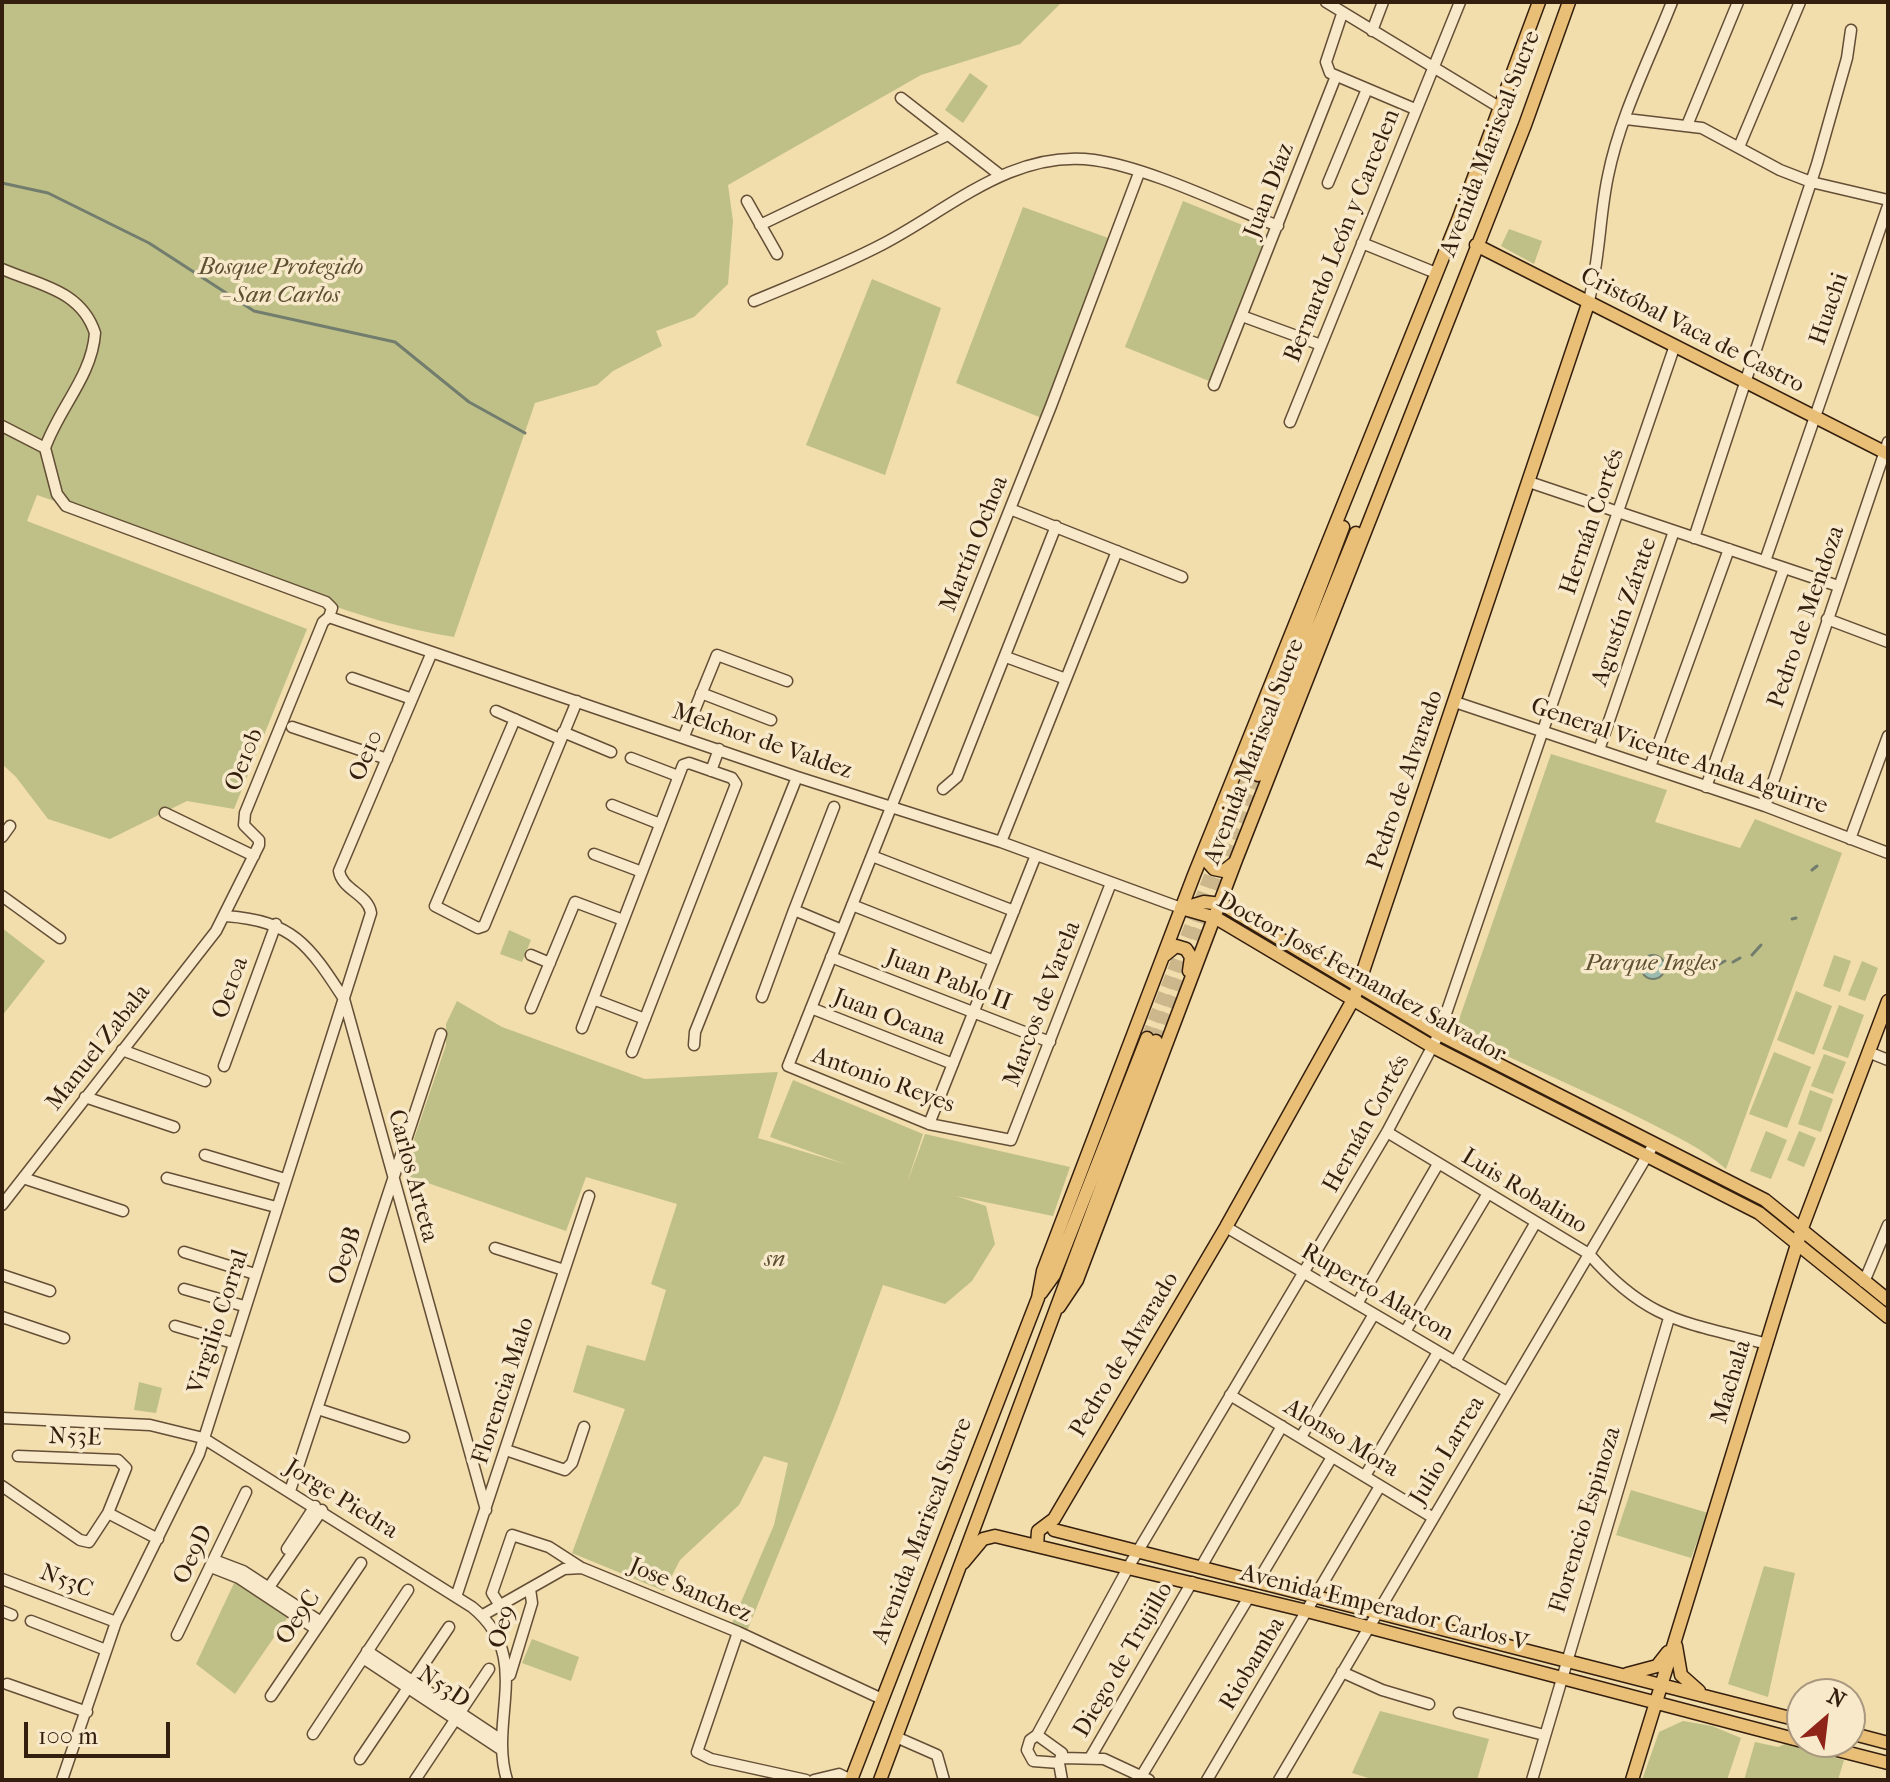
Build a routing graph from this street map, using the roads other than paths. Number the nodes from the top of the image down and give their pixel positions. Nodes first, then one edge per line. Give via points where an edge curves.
1 (1326, 2) edge
2 (1383, 2) edge
3 (1460, 2) edge
4 (1539, 2) edge
5 (1569, 2) edge
6 (1672, 2) edge
7 (1738, 2) edge
8 (1800, 2) edge
9 (1342, 14) junction
10 (1530, 22) junction
11 (1851, 30) dead end
12 (1372, 31) junction
13 (1556, 33) junction
14 (1433, 65) junction
15 (1336, 76) junction
16 (1367, 89) junction
17 (901, 98) dead end
18 (1499, 107) junction
19 (1415, 109) junction
20 (1626, 119) junction
21 (1688, 123) junction
22 (948, 135) junction
23 (1739, 147) junction
24 (1139, 173) junction
25 (1000, 175) junction
26 (1811, 182) junction
27 (1328, 183) dead end
28 (1888, 200) edge
29 (747, 201) dead end
30 (1888, 206) edge
31 (760, 225) junction
32 (1278, 226) junction
33 (1362, 243) junction
34 (1476, 245) junction
35 (777, 254) dead end
36 (2, 269) edge
37 (1436, 273) junction
38 (754, 301) dead end
39 (1588, 304) junction
40 (1242, 316) junction
41 (1321, 345) junction
42 (1674, 348) junction
43 (1745, 384) junction
44 (1214, 385) dead end
45 (1813, 418) junction
46 (1290, 422) dead end
47 (2, 426) edge
48 (45, 448) junction
49 (1887, 449) edge
50 (1356, 474) junction
51 (1384, 480) junction
52 (1529, 482) junction
53 (1010, 509) junction
54 (1617, 512) junction
55 (1056, 526) junction
56 (1674, 531) junction
57 (1694, 538) junction
58 (1729, 549) junction
59 (1117, 551) junction
60 (1765, 561) junction
61 (1784, 568) junction
62 (1182, 577) dead end
63 (1838, 586) junction
64 (329, 617) junction
65 (1827, 619) junction
66 (1888, 642) edge
67 (432, 652) junction
68 (1006, 657) junction
69 (352, 678) dead end
70 (1066, 679) junction
71 (787, 681) dead end
72 (701, 693) junction
73 (412, 699) junction
74 (577, 701) junction
75 (1455, 702) junction
76 (496, 711) dead end
77 (515, 719) junction
78 (771, 720) dead end
79 (292, 727) dead end
80 (1544, 731) junction
81 (562, 735) junction
82 (684, 736) junction
83 (1888, 736) edge
84 (719, 749) junction
85 (1599, 750) junction
86 (611, 752) dead end
87 (631, 758) dead end
88 (387, 759) junction
89 (1650, 767) junction
90 (711, 771) junction
91 (678, 776) junction
92 (797, 777) junction
93 (1706, 787) junction
94 (943, 789) dead end
95 (612, 805) dead end
96 (1765, 806) junction
97 (834, 807) dead end
98 (891, 808) junction
99 (165, 813) dead end
100 (660, 824) junction
101 (10, 826) dead end
102 (1210, 835) junction
103 (2, 837) edge
104 (1850, 839) junction
105 (1001, 842) junction
106 (1888, 853) edge
107 (594, 854) dead end
108 (1036, 855) junction
109 (254, 856) junction
110 (872, 856) junction
111 (1236, 860) junction
112 (642, 872) junction
113 (340, 876) joint
114 (1111, 883) junction
115 (2, 896) edge
116 (1222, 904) junction
117 (852, 905) junction
118 (1181, 908) junction
119 (794, 910) junction
120 (1014, 911) junction
121 (226, 916) junction
122 (1216, 918) junction
123 (623, 920) junction
124 (276, 924) junction
125 (842, 930) junction
126 (60, 938) dead end
127 (531, 955) dead end
128 (831, 957) junction
129 (1162, 958) junction
130 (994, 961) junction
131 (550, 963) junction
132 (1186, 986) junction
133 (1357, 992) junction
134 (762, 997) dead end
135 (344, 999) junction
136 (593, 999) junction
137 (1888, 1001) edge
138 (531, 1008) dead end
139 (811, 1008) junction
140 (974, 1012) junction
141 (645, 1019) junction
142 (582, 1028) dead end
143 (441, 1034) dead end
144 (1439, 1034) junction
145 (1050, 1042) junction
146 (694, 1045) dead end
147 (1433, 1047) junction
148 (122, 1050) junction
149 (632, 1052) dead end
150 (1868, 1052) junction
151 (1888, 1060) edge
152 (953, 1064) junction
153 (224, 1066) dead end
154 (788, 1066) joint
155 (205, 1081) dead end
156 (85, 1097) junction
157 (929, 1124) junction
158 (174, 1127) dead end
159 (1387, 1132) junction
160 (1011, 1140) joint
161 (1654, 1144) junction
162 (205, 1155) dead end
163 (1646, 1157) junction
164 (1438, 1164) junction
165 (23, 1178) junction
166 (167, 1178) dead end
167 (285, 1179) junction
168 (392, 1181) junction
169 (1488, 1193) junction
170 (589, 1196) dead end
171 (2, 1205) edge
172 (276, 1207) junction
173 (123, 1211) dead end
174 (1536, 1222) junction
175 (1226, 1227) junction
176 (1888, 1227) edge
177 (1802, 1228) junction
178 (1797, 1245) junction
179 (495, 1248) dead end
180 (184, 1252) dead end
181 (1589, 1254) junction
182 (564, 1270) junction
183 (1304, 1273) junction
184 (255, 1274) junction
185 (2, 1275) edge
186 (1864, 1282) junction
187 (184, 1289) dead end
188 (50, 1291) dead end
189 (1038, 1298) junction
190 (1888, 1300) edge
191 (1357, 1304) junction
192 (244, 1306) junction
193 (1059, 1307) junction
194 (1374, 1314) junction
195 (2, 1317) edge
196 (1888, 1317) edge
197 (1669, 1318) junction
198 (175, 1326) dead end
199 (1405, 1332) junction
200 (64, 1338) dead end
201 (233, 1343) junction
202 (1767, 1344) junction
203 (1438, 1352) junction
204 (1455, 1362) junction
205 (1507, 1392) junction
206 (1230, 1395) junction
207 (318, 1409) junction
208 (2, 1418) edge
209 (1282, 1426) junction
210 (584, 1427) dead end
211 (404, 1437) dead end
212 (1301, 1437) junction
213 (203, 1438) junction
214 (506, 1450) junction
215 (18, 1456) dead end
216 (1332, 1457) junction
217 (1365, 1476) junction
218 (2, 1486) edge
219 (1380, 1486) junction
220 (290, 1491) junction
221 (246, 1492) dead end
222 (319, 1508) junction
223 (486, 1510) junction
224 (108, 1513) junction
225 (1432, 1517) junction
226 (1054, 1524) junction
227 (158, 1539) junction
228 (1041, 1546) junction
229 (1138, 1551) junction
230 (212, 1563) junction
231 (361, 1563) dead end
232 (963, 1563) junction
233 (1129, 1566) junction
234 (1201, 1567) junction
235 (582, 1568) junction
236 (2, 1579) edge
237 (1258, 1581) junction
238 (1192, 1582) junction
239 (530, 1589) junction
240 (264, 1590) junction
241 (408, 1590) dead end
242 (1316, 1596) junction
243 (456, 1597) junction
244 (1249, 1597) junction
245 (501, 1607) junction
246 (1307, 1611) junction
247 (1377, 1612) junction
248 (483, 1615) junction
249 (31, 1621) dead end
250 (116, 1622) junction
251 (318, 1626) junction
252 (449, 1627) dead end
253 (1368, 1627) junction
254 (738, 1632) junction
255 (177, 1635) dead end
256 (1676, 1639) junction
257 (106, 1650) junction
258 (365, 1655) junction
259 (1565, 1660) junction
260 (489, 1669) dead end
261 (1342, 1672) junction
262 (1624, 1675) junction
263 (509, 1677) junction
264 (1559, 1677) junction
265 (7, 1684) dead end
266 (410, 1685) junction
267 (1661, 1685) junction
268 (271, 1696) dead end
269 (1706, 1696) junction
270 (882, 1699) junction
271 (1429, 1704) dead end
272 (1656, 1704) junction
273 (87, 1712) junction
274 (1459, 1713) dead end
275 (1690, 1713) junction
276 (457, 1716) junction
277 (1786, 1717) edge
278 (313, 1734) dead end
279 (1646, 1734) junction
280 (1037, 1735) junction
281 (1544, 1735) junction
282 (896, 1737) junction
283 (1786, 1737) edge
284 (1866, 1737) edge
285 (1888, 1743) edge
286 (502, 1745) junction
287 (1090, 1758) junction
288 (1866, 1758) edge
289 (360, 1759) dead end
290 (1060, 1760) junction
291 (1888, 1763) edge
292 (1145, 1778) edge
293 (62, 1780) edge
294 (415, 1780) edge
295 (507, 1780) edge
296 (806, 1780) edge
297 (814, 1780) edge
298 (851, 1780) edge
299 (880, 1780) edge
300 (944, 1780) edge
301 (1062, 1780) edge
302 (1207, 1780) edge
303 (1279, 1780) edge
304 (1532, 1780) edge
305 (1632, 1780) edge

1 - 9 street
2 - 12 street
3 - 14 street, Bernardo León y Carcelen
4 - 10 main road, Avenida Mariscal Sucre
5 - 13 main road, Avenida Mariscal Sucre
6 - 20 street, Pedro de Alvarado
7 - 21 street
8 - 23 street
9 - 12 street
9 - 15 street, Juan Díaz via 1326,62
10 - 13 main road
10 - 18 main road, Avenida Mariscal Sucre
11 - 26 street
12 - 14 street
13 - 34 main road, Avenida Mariscal Sucre
14 - 18 street
14 - 19 street, Bernardo León y Carcelen
15 - 16 street
15 - 32 street, Juan Díaz
16 - 19 street
16 - 27 street
17 - 22 street
18 - 37 main road, Avenida Mariscal Sucre
19 - 33 street, Bernardo León y Carcelen
20 - 21 street
20 - 39 street, Pedro de Alvarado via 1608,176 1598,269
21 - 23 street
22 - 25 street
22 - 31 street
23 - 26 street
24 - 25 street via 1069,158
24 - 32 street
24 - 53 street, Martín Ochoa
25 - 38 street via 866,253
26 - 28 street
26 - 43 street
29 - 31 street
30 - 45 street, Huachi
31 - 35 street
32 - 40 street, Juan Díaz
33 - 37 street
33 - 41 street, Bernardo León y Carcelen
34 - 39 main road, Cristóbal Vaca de Castro
34 - 51 main road, Avenida Mariscal Sucre
36 - 48 street via 79,302 95,333 87,367
37 - 50 main road, Avenida Mariscal Sucre
39 - 42 main road, Cristóbal Vaca de Castro
39 - 52 main road, Pedro de Alvarado
40 - 41 street
40 - 44 street, Juan Díaz
41 - 46 street, Bernardo León y Carcelen
42 - 43 main road, Cristóbal Vaca de Castro
42 - 54 street, Hernán Cortés
43 - 45 main road, Cristóbal Vaca de Castro
43 - 57 street
45 - 49 main road, Cristóbal Vaca de Castro
45 - 60 street, Huachi
47 - 48 street
48 - 64 street via 57,494 66,506 326,602 332,608
49 - 63 street, Pedro de Mendoza
50 - 51 main road, Avenida Mariscal Sucre via 1352,502 1254,773 1344,555
50 - 102 main road, Avenida Mariscal Sucre
51 - 111 main road, Avenida Mariscal Sucre
52 - 54 street
52 - 75 main road, Pedro de Alvarado
53 - 55 street
53 - 98 street, Martín Ochoa
54 - 56 street
54 - 80 street, Hernán Cortés
55 - 59 street
55 - 68 street
56 - 57 street
56 - 85 street, Agustín Zárate
57 - 58 street
58 - 60 street
58 - 89 street
59 - 62 street
59 - 70 street
60 - 61 street
61 - 63 street
61 - 93 street
63 - 65 street, Pedro de Mendoza
64 - 67 street, Melchor de Valdez
64 - 109 street, Oe10b via 245,813 244,825 259,840
65 - 66 street
65 - 96 street, Pedro de Mendoza
67 - 73 street, Oe10
67 - 74 street, Melchor de Valdez
68 - 70 street
68 - 94 street via 957,777
69 - 73 street
70 - 105 street
71 - 72 street via 717,655
72 - 78 street
72 - 82 street
73 - 88 street, Oe10
74 - 81 street
74 - 82 street, Melchor de Valdez
75 - 80 street, General Vicente Anda Aguirre
75 - 133 main road, Pedro de Alvarado
76 - 77 street
77 - 81 street
77 - 81 street via 435,906 478,928 484,926
79 - 88 street
80 - 85 street, General Vicente Anda Aguirre
80 - 144 street, Hernán Cortés
81 - 86 street
82 - 84 street, Melchor de Valdez
83 - 104 street
84 - 90 street
84 - 92 street, Melchor de Valdez
85 - 89 street, General Vicente Anda Aguirre
87 - 91 street
88 - 113 street, Oe10
89 - 93 street, General Vicente Anda Aguirre
90 - 91 street via 685,763
90 - 141 street via 736,784
91 - 100 street
92 - 98 street, Melchor de Valdez
92 - 146 street
93 - 96 street, General Vicente Anda Aguirre
95 - 100 street
96 - 104 street, General Vicente Anda Aguirre
97 - 119 street
98 - 105 street, Melchor de Valdez
98 - 110 street, Martín Ochoa
99 - 109 street
100 - 112 street
101 - 103 street
102 - 111 main road via 1209,866 1224,871
102 - 118 main road, Avenida Mariscal Sucre
104 - 106 street, General Vicente Anda Aguirre
105 - 108 street, Melchor de Valdez
107 - 112 street
108 - 114 street, Melchor de Valdez
108 - 120 street
109 - 121 street
110 - 117 street, Martín Ochoa
110 - 120 street
111 - 116 main road, Avenida Mariscal Sucre
112 - 123 street
113 - 135 street, Virgilio Corral via 371,913
114 - 118 street, Melchor de Valdez
114 - 145 street, Marcos de Varela
115 - 126 street
116 - 118 main road, Doctor José Fernandez Salvador
116 - 122 main road, Avenida Mariscal Sucre
116 - 133 main road, Doctor José Fernandez Salvador
117 - 125 street, Martín Ochoa
117 - 130 street
118 - 122 main road, Doctor José Fernandez Salvador
118 - 129 main road, Avenida Mariscal Sucre
119 - 125 street
119 - 134 street
120 - 130 street
121 - 124 street
121 - 148 street, Manuel Zabala
122 - 132 main road, Avenida Mariscal Sucre
122 - 133 main road, Doctor José Fernandez Salvador
123 - 131 street via 575,902
123 - 136 street
124 - 135 street, Carlos Arteta via 300,941
124 - 153 street, Oe10a
125 - 128 street, Martín Ochoa
127 - 131 street
128 - 139 street, Martín Ochoa
128 - 140 street, Juan Pablo II
129 - 132 main road via 1176,946 1190,952
129 - 189 main road, Avenida Mariscal Sucre via 1043,1271
130 - 140 street
131 - 138 street
132 - 193 main road, Avenida Mariscal Sucre via 1077,1280
133 - 144 main road, Doctor José Fernandez Salvador
133 - 147 main road, Doctor José Fernandez Salvador
133 - 175 main road, Pedro de Alvarado
135 - 167 street, Virgilio Corral
135 - 168 street, Carlos Arteta
136 - 141 street
136 - 142 street
137 - 150 main road, Machala
139 - 152 street, Juan Ocana
139 - 154 street, Martín Ochoa
140 - 145 street, Juan Pablo II
140 - 152 street
141 - 149 street
143 - 168 street, Oe9B
144 - 147 street, Hernán Cortés
144 - 161 main road, Doctor José Fernandez Salvador
145 - 160 street, Marcos de Varela
147 - 159 street, Hernán Cortés
147 - 163 main road, Doctor José Fernandez Salvador
148 - 155 street
148 - 156 street, Manuel Zabala
150 - 151 street
150 - 177 main road, Machala
152 - 157 street
154 - 157 street, Antonio Reyes
156 - 158 street
156 - 165 street, Manuel Zabala
157 - 160 street, Antonio Reyes
159 - 164 street, Luis Robalino
159 - 183 street, Hernán Cortés
161 - 163 street, Julio Larrea
161 - 177 main road, Doctor José Fernandez Salvador via 1765,1200
162 - 167 street
163 - 178 main road, Doctor José Fernandez Salvador via 1759,1213
163 - 181 street, Julio Larrea
164 - 169 street, Luis Robalino
164 - 191 street
165 - 171 street, Manuel Zabala
165 - 173 street
166 - 172 street
167 - 172 street, Virgilio Corral
168 - 207 street, Oe9B
168 - 223 street, Carlos Arteta
169 - 174 street, Luis Robalino
169 - 199 street
170 - 182 street, Florencia Malo
172 - 184 street, Virgilio Corral
174 - 181 street, Luis Robalino
174 - 204 street
175 - 183 street, Ruperto Alarcon
175 - 226 main road, Pedro de Alvarado
176 - 186 street
177 - 178 main road, Machala
177 - 186 main road, Doctor José Fernandez Salvador
178 - 196 main road, Doctor José Fernandez Salvador
178 - 202 main road, Machala
179 - 182 street
180 - 184 street
181 - 197 street, Luis Robalino via 1612,1281
181 - 205 street, Julio Larrea
182 - 214 street, Florencia Malo
183 - 191 street, Ruperto Alarcon
183 - 206 street, Hernán Cortés
184 - 192 street, Virgilio Corral
185 - 188 street
186 - 190 main road, Doctor José Fernandez Salvador
187 - 192 street
189 - 193 main road, Avenida Mariscal Sucre via 1054,1275 1151,1039
189 - 270 main road, Avenida Mariscal Sucre
191 - 194 street, Ruperto Alarcon
192 - 201 street, Virgilio Corral
193 - 232 main road, Avenida Mariscal Sucre
194 - 199 street, Ruperto Alarcon
194 - 212 street
195 - 200 street
197 - 202 street, Luis Robalino
197 - 259 street, Florencio Espinoza
198 - 201 street
199 - 203 street, Ruperto Alarcon
201 - 213 street, Virgilio Corral
202 - 256 main road, Machala
203 - 204 street, Ruperto Alarcon
203 - 217 street
204 - 205 street, Ruperto Alarcon
205 - 225 street, Julio Larrea
206 - 209 street, Alonso Mora
206 - 229 street, Hernán Cortés
207 - 211 street
207 - 220 street, Oe9B
208 - 213 street, Jorge Piedra via 150,1425
209 - 212 street, Alonso Mora
209 - 234 street, Diego de Trujillo
210 - 214 street via 565,1470
212 - 216 street, Alonso Mora
213 - 220 street, Jorge Piedra
213 - 227 street, Virgilio Corral
214 - 223 street, Florencia Malo
215 - 224 street, N53E via 118,1460 126,1468
216 - 217 street, Alonso Mora
216 - 237 street
217 - 219 street, Alonso Mora
218 - 224 street via 80,1540 89,1542
219 - 225 street, Alonso Mora
219 - 242 street, Riobamba
220 - 222 street, Jorge Piedra
221 - 230 street, Oe9D
222 - 240 street
222 - 243 street, Jorge Piedra
223 - 243 street, Florencia Malo
224 - 227 street
225 - 247 street, Julio Larrea
226 - 228 main road, Pedro de Alvarado via 1038,1531
226 - 229 main road, Avenida Emperador Carlos V
227 - 250 street, Virgilio Corral
228 - 232 main road, Avenida Emperador Carlos V via 989,1536
228 - 233 main road, Avenida Emperador Carlos V
229 - 233 street, Hernán Cortés
229 - 234 main road, Avenida Emperador Carlos V
230 - 240 street
230 - 255 street, Oe9D
231 - 251 street, Oe9C
232 - 282 main road, Avenida Mariscal Sucre
233 - 238 main road, Avenida Emperador Carlos V
233 - 280 street, Hernán Cortés
234 - 237 main road, Avenida Emperador Carlos V
235 - 239 street via 564,1569
235 - 245 street, Jose Sanchez via 549,1547 512,1535 492,1590
235 - 254 street, Jose Sanchez
236 - 250 street, N53C
237 - 242 main road, Avenida Emperador Carlos V
238 - 244 main road, Avenida Emperador Carlos V
238 - 287 street, Diego de Trujillo
239 - 245 street
239 - 263 street, Oe9 via 532,1603
240 - 251 street
241 - 258 street
242 - 246 street, Riobamba
242 - 247 main road, Avenida Emperador Carlos V
243 - 248 street, Jorge Piedra
244 - 246 main road, Avenida Emperador Carlos V
244 - 292 street
245 - 248 street
246 - 253 main road, Avenida Emperador Carlos V
246 - 302 street, Riobamba
247 - 253 street, Julio Larrea
247 - 259 main road, Avenida Emperador Carlos V
248 - 263 street, Jorge Piedra
249 - 257 street
250 - 257 street, Virgilio Corral
251 - 268 street, Oe9C
252 - 266 street
253 - 261 street, Julio Larrea
253 - 264 main road, Avenida Emperador Carlos V
254 - 270 street, Jose Sanchez
254 - 296 street via 697,1752
256 - 262 main road via 1660,1664
256 - 267 main road, Machala
256 - 269 main road via 1681,1675
257 - 273 street, Virgilio Corral
258 - 266 street, N53D
258 - 278 street
259 - 262 main road, Avenida Emperador Carlos V
259 - 264 street, Florencio Espinoza
260 - 276 street
261 - 271 street
261 - 303 street, Julio Larrea
262 - 267 main road, Avenida Emperador Carlos V
263 - 286 street, Jorge Piedra
264 - 272 main road, Avenida Emperador Carlos V
264 - 281 street, Florencio Espinoza
265 - 273 street
266 - 276 street, N53D
266 - 289 street
267 - 269 main road, Avenida Emperador Carlos V
267 - 272 main road, Machala
269 - 277 main road, Avenida Emperador Carlos V
270 - 298 main road, Avenida Mariscal Sucre
272 - 275 main road, Avenida Emperador Carlos V
272 - 279 main road, Machala
273 - 293 street, Virgilio Corral
274 - 281 street
275 - 279 main road via 1667,1714
275 - 283 main road, Avenida Emperador Carlos V
276 - 286 street, N53D
276 - 294 street
279 - 305 main road, Machala
280 - 290 street via 1059,1750
280 - 290 street via 1027,1746 1028,1756 1033,1761
281 - 304 street, Florencio Espinoza
282 - 299 main road, Avenida Mariscal Sucre
282 - 300 street via 937,1755
284 - 285 main road
286 - 295 street, Jorge Piedra
287 - 290 street
287 - 292 street
288 - 291 main road, Avenida Emperador Carlos V
290 - 301 street, Diego de Trujillo
297 - 298 street via 836,1774

